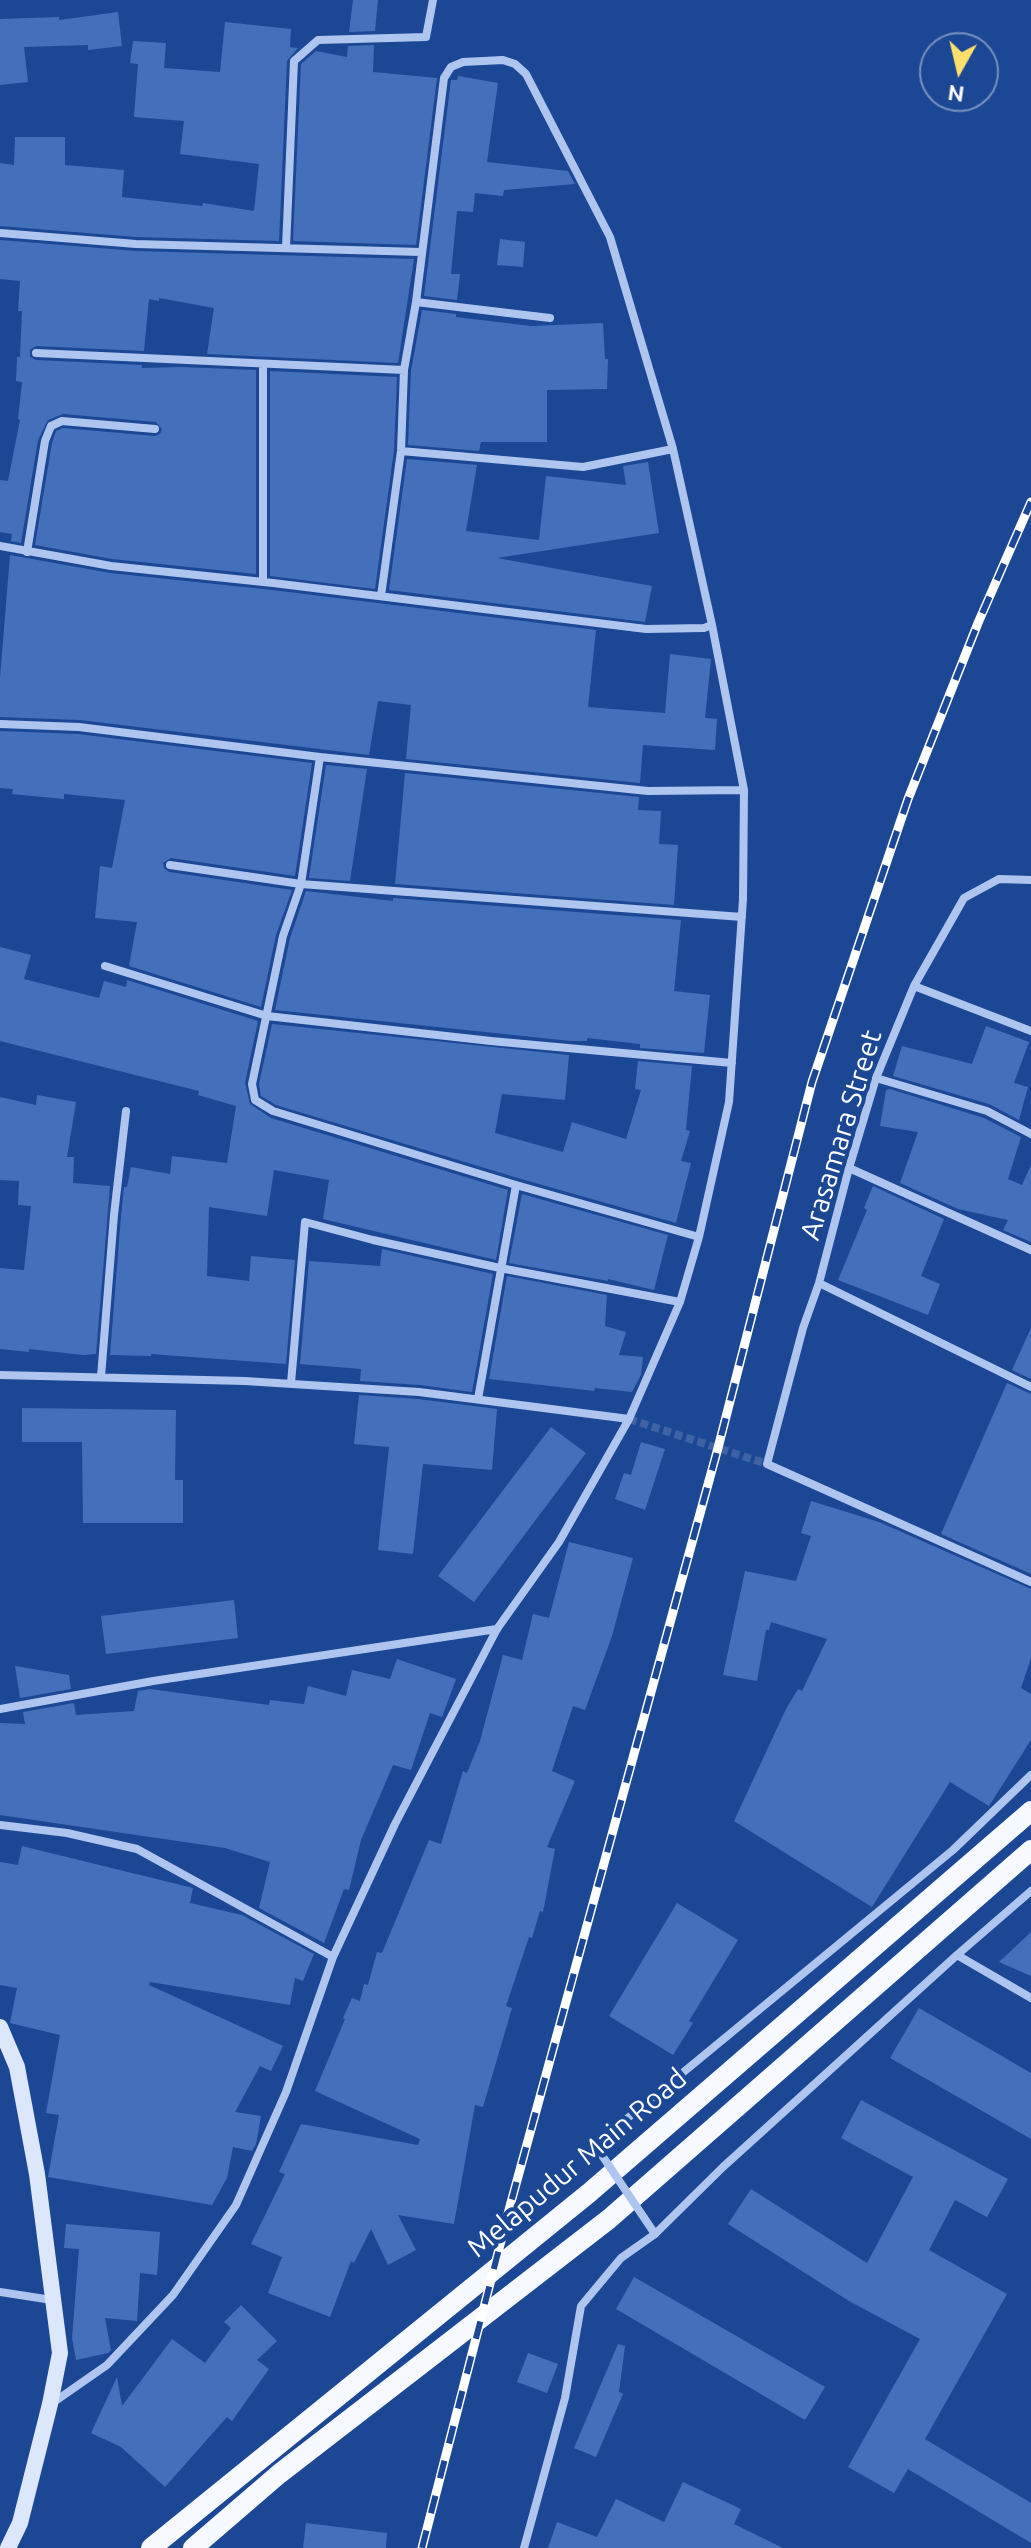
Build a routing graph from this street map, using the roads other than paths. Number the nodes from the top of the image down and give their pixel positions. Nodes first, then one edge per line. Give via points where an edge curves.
1 (433, 0) edge
2 (0, 233) edge
3 (286, 248) junction
4 (421, 252) junction
5 (416, 302) junction
6 (550, 318) dead end
7 (36, 353) dead end
8 (263, 364) junction
9 (404, 370) junction
10 (155, 429) dead end
11 (673, 449) junction
12 (401, 451) junction
13 (0, 546) edge
14 (27, 552) junction
15 (263, 582) junction
16 (381, 596) junction
17 (712, 625) junction
18 (0, 724) edge
19 (320, 757) junction
20 (744, 790) junction
21 (170, 865) dead end
22 (1031, 880) edge
23 (301, 884) junction
24 (742, 917) junction
25 (105, 966) dead end
26 (914, 986) junction
27 (267, 1016) junction
28 (1031, 1031) edge
29 (732, 1063) junction
30 (876, 1078) junction
31 (126, 1111) dead end
32 (1031, 1134) edge
33 (849, 1168) junction
34 (516, 1185) junction
35 (699, 1237) junction
36 (1031, 1250) edge
37 (500, 1268) junction
38 (819, 1283) junction
39 (680, 1302) junction
40 (0, 1375) edge
41 (101, 1377) junction
42 (291, 1383) junction
43 (1031, 1387) edge
44 (478, 1399) junction
45 (629, 1419) junction
46 (1031, 1582) edge
47 (497, 1629) junction
48 (0, 1709) edge
49 (1031, 1775) edge
50 (1031, 1811) edge
51 (0, 1825) edge
52 (1031, 1850) edge
53 (1031, 1891) edge
54 (957, 1955) junction
55 (333, 1957) junction
56 (1031, 1998) edge
57 (0, 2027) edge
58 (655, 2234) junction
59 (0, 2292) edge
60 (53, 2300) junction
61 (50, 2404) junction
62 (8, 2548) edge
63 (151, 2548) edge
64 (193, 2548) edge
65 (524, 2548) edge

1 - 3 street via 426,37 318,40 294,61
2 - 3 street
3 - 4 street
4 - 5 street
4 - 11 street via 444,78 463,62 515,64 526,74 610,237
5 - 6 street
5 - 9 street
7 - 8 street
8 - 9 street
8 - 15 street
9 - 12 street
10 - 14 street via 62,421 51,426
11 - 12 street via 583,467
11 - 17 street
12 - 16 street
13 - 14 street
14 - 15 street
15 - 16 street
16 - 17 street via 646,629
17 - 20 street
18 - 19 street via 79,727
19 - 20 street via 648,791
19 - 23 street
20 - 24 street
21 - 23 street
22 - 26 street, Arasamara Street via 999,879 964,898
23 - 24 street
23 - 27 street via 283,936
24 - 29 street
25 - 27 street
26 - 28 street
26 - 30 street, Arasamara Street
27 - 29 street
27 - 34 street via 252,1084 255,1100 273,1111
29 - 35 street via 729,1102
30 - 32 street via 987,1111
30 - 33 street, Arasamara Street
31 - 41 street
33 - 36 street
33 - 38 street, Arasamara Street
34 - 35 street
34 - 37 street
35 - 39 street
37 - 39 street
37 - 42 street via 305,1222
37 - 44 street
38 - 43 street
38 - 46 street, Arasamara Street via 767,1464
39 - 45 street
40 - 41 street
41 - 42 street
42 - 44 street
44 - 45 street
45 - 47 street via 559,1542
47 - 48 street
47 - 55 street via 395,1824
49 - 58 street, bridge via 953,1850 595,2145
50 - 63 main road, Melapudur Main Road via 589,2193
51 - 55 street via 137,1849
52 - 64 main road, Melapudur Main Road via 609,2219 279,2474
53 - 54 street
54 - 56 street
54 - 58 street
55 - 61 street via 286,2092 236,2205 173,2295 107,2365
57 - 60 main road via 17,2067
58 - 65 street via 621,2258 581,2306 565,2398
59 - 60 street
60 - 61 main road via 60,2353
61 - 62 main road via 20,2523

